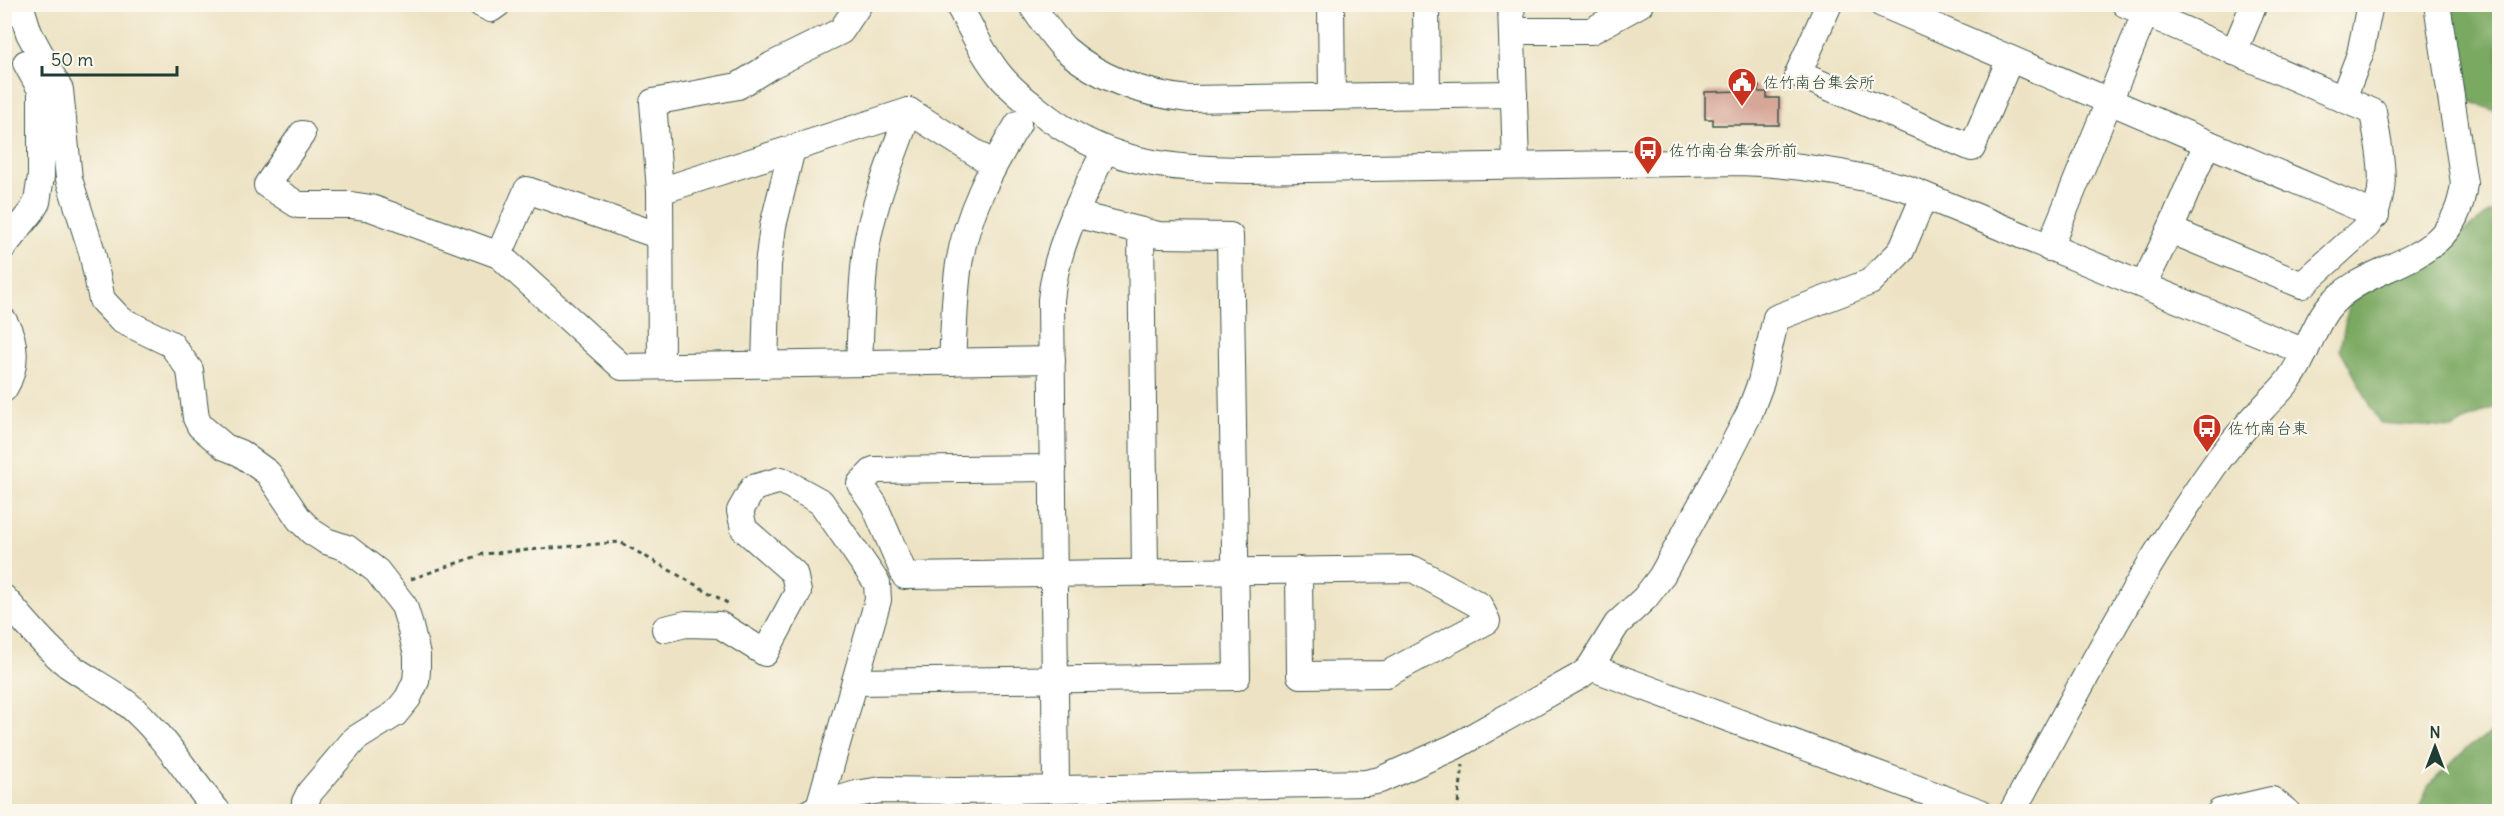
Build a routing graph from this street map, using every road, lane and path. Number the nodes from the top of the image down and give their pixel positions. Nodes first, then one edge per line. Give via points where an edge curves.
1 (18, 4) edge
2 (481, 4) edge
3 (498, 4) edge
4 (859, 4) edge
5 (958, 4) edge
6 (1031, 4) edge
7 (1331, 4) edge
8 (1426, 4) edge
9 (1511, 4) edge
10 (1640, 4) edge
11 (1829, 4) edge
12 (1882, 4) edge
13 (2254, 4) edge
14 (2370, 4) edge
15 (2437, 4) edge
16 (2140, 7) edge
17 (1512, 31) junction
18 (2234, 52) junction
19 (2010, 59) junction
20 (1514, 94) junction
21 (1427, 95) junction
22 (1332, 97) junction
23 (2343, 99) junction
24 (2109, 101) junction
25 (909, 111) junction
26 (1018, 124) dead end
27 (302, 134) dead end
28 (2206, 142) junction
29 (792, 149) junction
30 (1105, 150) junction
31 (993, 164) junction
32 (1516, 165) junction
33 (660, 191) junction
34 (1924, 196) junction
35 (1074, 214) junction
36 (2376, 215) junction
37 (2170, 230) junction
38 (1141, 231) junction
39 (660, 236) junction
40 (4, 246) edge
41 (2049, 248) junction
42 (499, 255) junction
43 (2148, 276) dead end
44 (4, 321) edge
45 (2305, 352) junction
46 (1052, 360) junction
47 (952, 362) junction
48 (859, 363) junction
49 (765, 365) junction
50 (661, 366) junction
51 (4, 389) edge
52 (1053, 468) junction
53 (1299, 570) junction
54 (1236, 571) junction
55 (1144, 573) junction
56 (1054, 574) junction
57 (389, 587) junction
58 (4, 598) edge
59 (739, 610) dead end
60 (664, 629) dead end
61 (1590, 667) junction
62 (1055, 679) junction
63 (855, 682) junction
64 (1464, 760) dead end
65 (1056, 788) junction
66 (815, 809) edge
67 (218, 812) edge
68 (304, 812) edge
69 (1457, 812) edge
70 (1980, 812) edge
71 (2012, 812) edge
72 (2220, 812) edge
73 (2287, 812) edge

1 - 40 street via 14,17 20,49 41,90 41,176 32,211
1 - 57 street via 60,90 70,186 92,252 102,300 121,320 171,344 190,370 196,418 206,433 268,473 312,532 366,561
2 - 3 street via 491,9
4 - 33 street via 842,31 738,86 653,102
5 - 30 street via 1003,79 1075,137
6 - 22 street via 1066,49 1114,80 1139,90 1189,99
7 - 22 street
8 - 21 street
9 - 17 street
10 - 17 street via 1591,31
11 - 19 street via 1798,74 1972,148
12 - 19 street
13 - 18 street
14 - 23 street via 2360,54
15 - 45 street via 2464,183 2462,201 2439,238 2422,253 2349,288 2333,301
16 - 18 street
16 - 24 street
17 - 20 street
18 - 23 street
19 - 24 street
20 - 21 street
20 - 32 street
21 - 22 street
23 - 36 street via 2373,112 2383,180
24 - 28 street
24 - 41 street
25 - 29 street
25 - 31 street
25 - 48 street via 868,242
26 - 31 street
27 - 42 street via 267,185 298,206 371,208
28 - 36 street
28 - 37 street
29 - 33 street
29 - 49 street via 772,226
30 - 32 street via 1147,163 1186,169
30 - 35 street
31 - 47 street via 978,197 959,264
32 - 34 street via 1779,163 1861,176
33 - 39 street
34 - 41 street
34 - 61 street via 1901,251 1870,282 1776,318 1761,381 1725,461 1661,577 1617,624
35 - 38 street
35 - 46 street via 1053,278
36 - 37 street via 2302,285
37 - 43 street
38 - 54 street via 1176,236 1230,236
38 - 55 street
39 - 42 street via 527,190
39 - 50 street
41 - 45 street
42 - 50 street via 622,366
44 - 51 street via 14,348 11,378
45 - 71 street via 2291,377 2214,466 2159,548
46 - 47 street
46 - 52 street
47 - 48 street
48 - 49 street
49 - 50 street
52 - 56 street
52 - 56 street via 874,470 860,484 874,504 905,576
53 - 53 street via 1413,569 1479,605 1487,621 1388,674 1300,675
53 - 54 street
54 - 55 street
54 - 62 street via 1237,676
55 - 56 street
56 - 62 street
57 - 59 path via 483,554 620,542
57 - 68 street via 404,606 410,622 417,655 416,681 404,706 355,739 310,792
58 - 67 street via 66,663 139,714
60 - 63 street via 686,624 720,625 765,653 798,592 794,573 744,529 740,511 753,488 782,480 821,502 877,583 878,600
61 - 65 street via 1454,747 1380,780
61 - 70 street
62 - 63 street
62 - 65 street
63 - 66 street
64 - 69 path
65 - 66 street via 881,790 855,794
72 - 73 street via 2272,800

